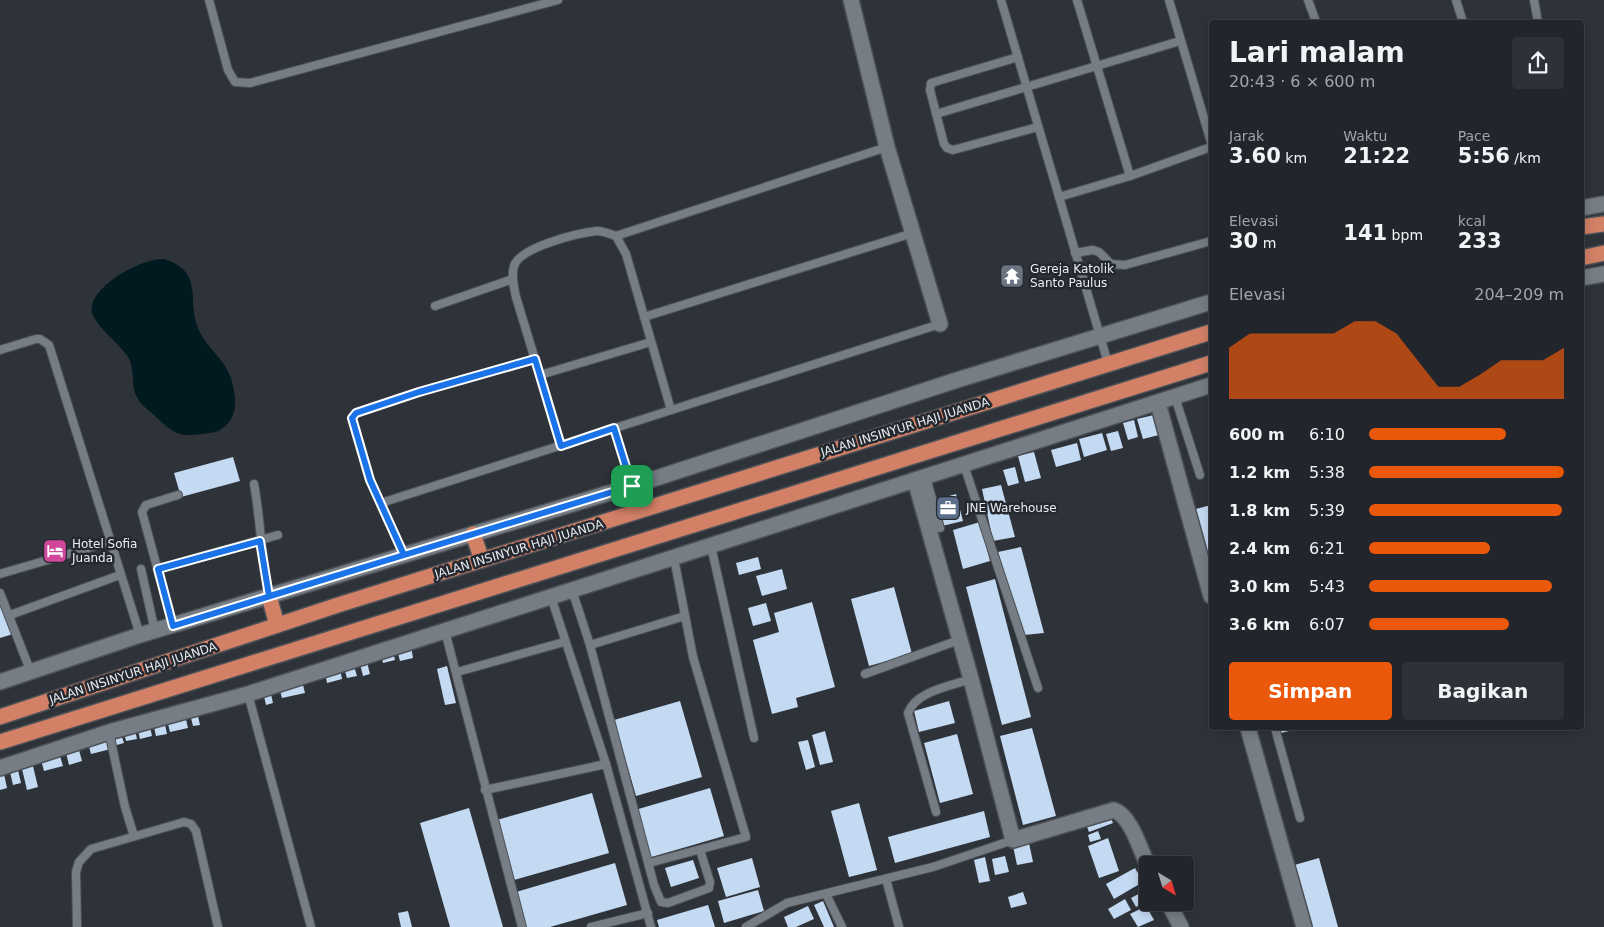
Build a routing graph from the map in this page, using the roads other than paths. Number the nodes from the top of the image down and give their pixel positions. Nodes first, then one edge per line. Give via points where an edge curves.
1 (209, 0) edge
2 (558, 0) edge
3 (851, 0) edge
4 (1001, 0) edge
5 (1077, 0) edge
6 (1169, 0) edge
7 (1308, 0) edge
8 (1456, 0) edge
9 (1534, 0) edge
10 (1315, 20) edge
11 (1462, 20) edge
12 (1538, 20) edge
13 (1180, 41) junction
14 (1018, 57) junction
15 (1097, 66) junction
16 (1027, 87) junction
17 (936, 114) junction
18 (1038, 127) junction
19 (1209, 135) edge
20 (887, 147) junction
21 (1209, 148) edge
22 (1130, 176) junction
23 (1059, 197) junction
24 (1604, 204) edge
25 (1584, 207) edge
26 (1604, 224) edge
27 (1584, 227) edge
28 (913, 233) junction
29 (616, 236) junction
30 (1209, 242) edge
31 (1075, 253) junction
32 (1604, 253) edge
33 (1584, 257) edge
34 (1604, 274) edge
35 (1584, 277) edge
36 (513, 279) junction
37 (1209, 303) edge
38 (435, 306) dead end
39 (644, 317) junction
40 (940, 324) joint
41 (1209, 333) edge
42 (1099, 335) junction
43 (651, 342) junction
44 (0, 350) edge
45 (535, 359) junction
46 (1108, 363) junction
47 (1209, 364) edge
48 (540, 375) junction
49 (1209, 386) edge
50 (1175, 397) junction
51 (1158, 403) junction
52 (671, 410) junction
53 (614, 428) junction
54 (561, 446) junction
55 (964, 465) junction
56 (1200, 475) dead end
57 (921, 479) junction
58 (254, 484) dead end
59 (632, 486) junction
60 (178, 495) dead end
61 (381, 503) junction
62 (940, 528) dead end
63 (473, 534) junction
64 (278, 535) dead end
65 (260, 541) junction
66 (109, 542) junction
67 (711, 546) junction
68 (402, 549) junction
69 (674, 558) junction
70 (482, 560) junction
71 (141, 569) dead end
72 (158, 569) junction
73 (0, 574) edge
74 (120, 575) junction
75 (1209, 589) edge
76 (572, 590) junction
77 (268, 592) junction
78 (0, 593) edge
79 (551, 597) junction
80 (10, 615) junction
81 (685, 616) junction
82 (172, 621) junction
83 (277, 625) junction
84 (154, 626) junction
85 (445, 631) junction
86 (139, 633) junction
87 (959, 640) junction
88 (564, 642) junction
89 (590, 646) junction
90 (29, 667) junction
91 (457, 672) junction
92 (865, 674) dead end
93 (971, 679) junction
94 (0, 682) edge
95 (1038, 688) dead end
96 (248, 694) junction
97 (0, 717) edge
98 (1249, 730) edge
99 (1276, 730) edge
100 (108, 732) junction
101 (754, 738) dead end
102 (0, 742) edge
103 (606, 764) junction
104 (0, 768) edge
105 (485, 790) junction
106 (936, 812) dead end
107 (1300, 818) dead end
108 (134, 836) junction
109 (1013, 840) junction
110 (700, 850) junction
111 (1143, 856) edge
112 (648, 863) junction
113 (886, 879) junction
114 (826, 894) junction
115 (1173, 911) edge
116 (648, 913) junction
117 (78, 927) edge
118 (218, 927) edge
119 (311, 927) edge
120 (522, 927) edge
121 (591, 927) edge
122 (651, 927) edge
123 (746, 927) edge
124 (842, 927) edge
125 (899, 927) edge
126 (1181, 927) edge
127 (1304, 927) edge

1 - 2 lane via 228,70 235,82 250,83
3 - 20 street
4 - 14 lane
5 - 15 lane
6 - 13 lane
7 - 10 lane
8 - 11 lane
9 - 12 lane
13 - 15 lane
13 - 19 lane
14 - 16 lane
14 - 17 lane via 932,84 930,90
15 - 16 lane
15 - 22 lane
16 - 17 lane
16 - 18 lane
17 - 18 lane via 944,144 953,150
18 - 23 lane
20 - 28 street
20 - 29 lane
21 - 22 lane
22 - 23 lane
23 - 31 lane
24 - 25 street
26 - 27 highway
28 - 39 lane
28 - 40 street
29 - 36 lane via 590,232 526,252 514,265
29 - 39 lane via 626,254
30 - 31 lane via 1125,266 1111,264 1093,250
31 - 42 lane
32 - 33 highway
34 - 35 street
36 - 38 lane
36 - 45 lane
37 - 42 street
39 - 43 lane
40 - 52 lane
41 - 46 highway, JALAN INSINYUR HAJI JUANDA
42 - 46 lane
42 - 59 street
43 - 48 lane
43 - 52 lane
44 - 66 lane via 36,339 48,345
45 - 48 lane
45 - 61 lane via 356,413 352,418 353,425 370,480
46 - 70 highway, JALAN INSINYUR HAJI JUANDA
47 - 102 highway, JALAN INSINYUR HAJI JUANDA
48 - 54 lane
49 - 50 street
50 - 51 street
50 - 56 lane
51 - 55 street
51 - 75 street
52 - 53 lane
53 - 54 lane
53 - 59 lane
54 - 61 lane
55 - 57 street
55 - 95 lane
57 - 62 lane
57 - 67 street
57 - 87 street
58 - 65 lane
59 - 63 street
60 - 72 lane via 143,508
61 - 68 lane
63 - 68 street
63 - 70 highway
64 - 65 lane
65 - 72 lane
65 - 77 lane
66 - 73 lane
66 - 74 lane
67 - 69 street
67 - 101 lane
68 - 77 street
69 - 76 street
69 - 81 lane
70 - 83 highway, JALAN INSINYUR HAJI JUANDA
71 - 84 lane
72 - 82 lane
74 - 80 lane
74 - 86 lane
76 - 79 street
76 - 89 lane
77 - 82 street
77 - 83 highway
78 - 80 lane
79 - 85 street
79 - 88 lane
80 - 90 lane
81 - 89 lane
81 - 110 lane via 693,657 746,837
82 - 84 street
83 - 97 highway, JALAN INSINYUR HAJI JUANDA
84 - 86 street
85 - 91 lane
85 - 96 street
86 - 90 street
87 - 92 lane
87 - 93 street
88 - 91 lane
88 - 103 lane
89 - 112 lane
90 - 94 street
91 - 105 lane
93 - 106 lane via 918,698 908,713
93 - 109 street
96 - 100 street
96 - 119 lane
98 - 127 street
99 - 107 lane
100 - 104 street
100 - 108 lane
103 - 105 lane
103 - 116 lane
105 - 120 lane
108 - 117 lane via 91,849 79,862 76,872
108 - 118 lane via 184,822 191,824 196,831
109 - 111 street via 1114,810 1126,820
109 - 113 lane
110 - 112 lane
110 - 112 lane via 709,887 668,903 658,899
113 - 114 lane
113 - 125 lane
114 - 123 lane via 780,906
114 - 124 lane
115 - 126 street
116 - 121 lane
116 - 122 lane

